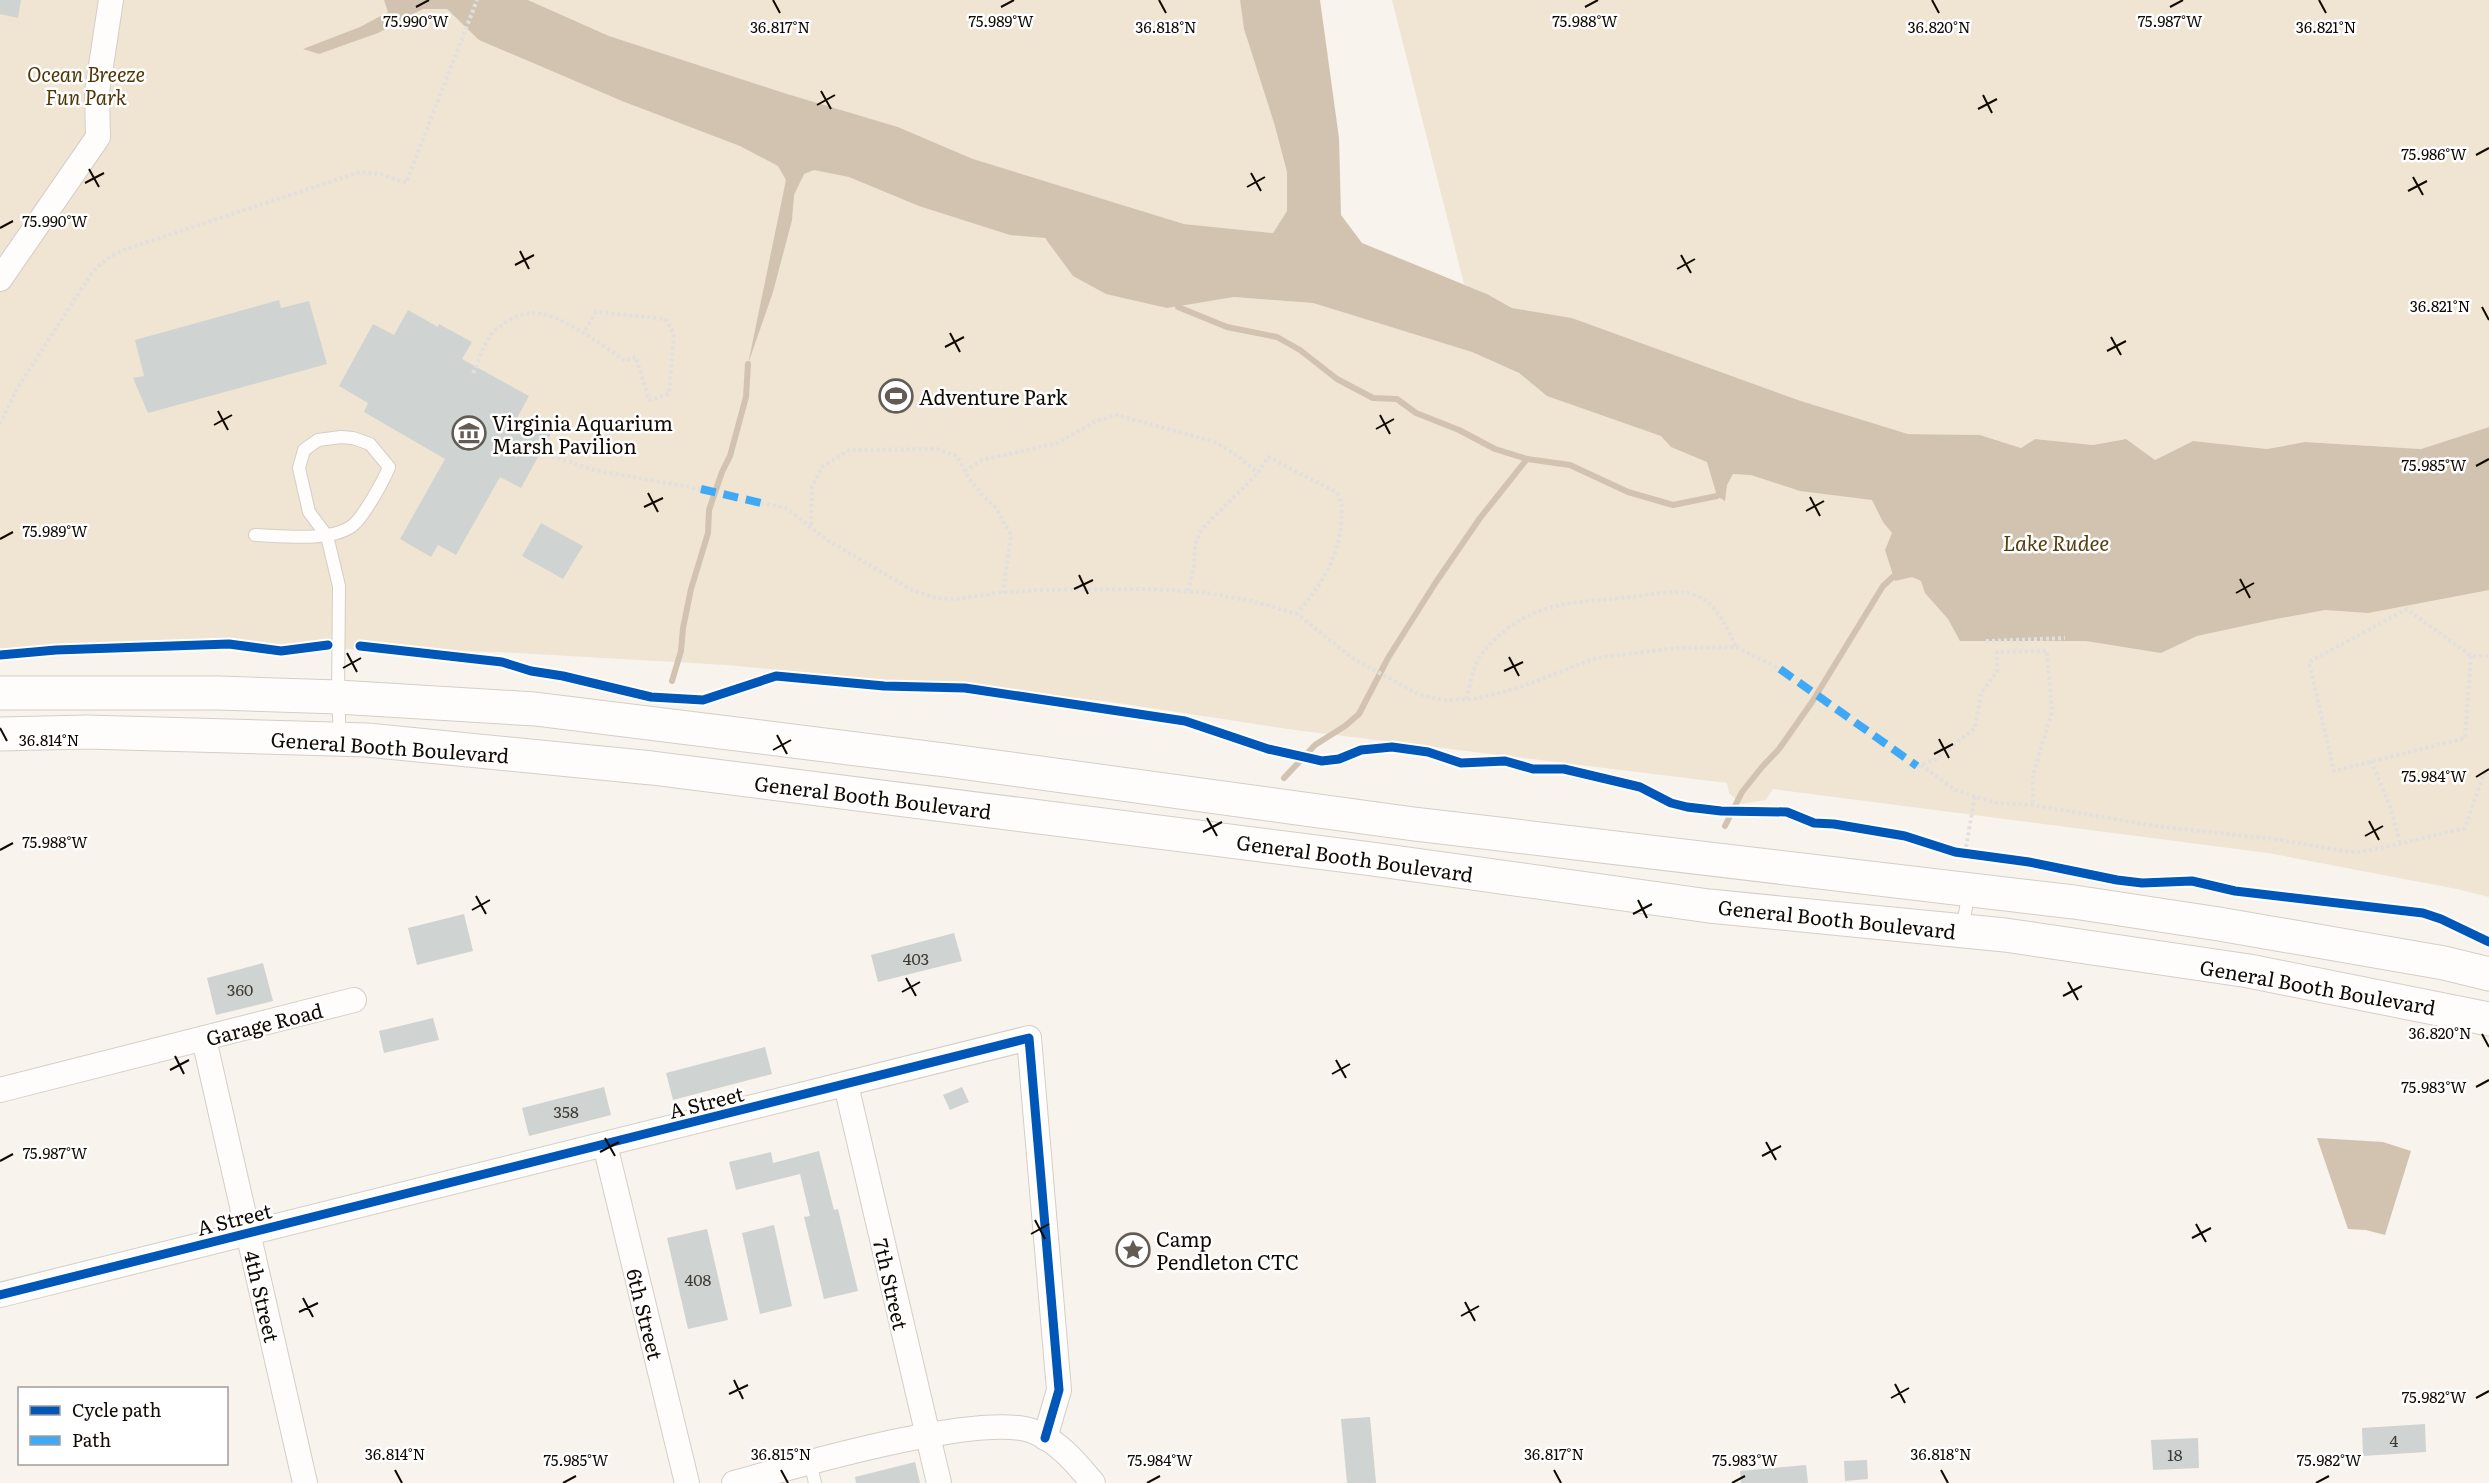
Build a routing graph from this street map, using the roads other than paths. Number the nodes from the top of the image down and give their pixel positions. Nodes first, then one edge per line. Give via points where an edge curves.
1 (111, 0) edge
2 (0, 279) edge
3 (255, 535) dead end
4 (327, 536) junction
5 (0, 693) edge
6 (338, 697) junction
7 (0, 734) edge
8 (340, 739) junction
9 (1969, 890) junction
10 (1962, 931) junction
11 (2489, 974) edge
12 (354, 1000) dead end
13 (2489, 1019) edge
14 (204, 1039) junction
15 (846, 1085) junction
16 (0, 1090) edge
17 (605, 1145) junction
18 (249, 1234) junction
19 (0, 1295) edge
20 (927, 1436) junction
21 (1045, 1438) junction
22 (812, 1473) edge
23 (305, 1483) edge
24 (687, 1483) edge
25 (734, 1483) edge
26 (939, 1483) edge
27 (1093, 1483) edge

1 - 2 street via 97,92 98,136
3 - 4 lane
4 - 4 lane via 353,526 383,482 389,467 370,444 353,438 318,440 304,450 299,468 309,512
4 - 6 lane via 339,586
5 - 6 highway, General Booth Boulevard
6 - 8 lane
6 - 9 highway, General Booth Boulevard via 535,709 1413,824
7 - 8 highway, General Booth Boulevard via 87,732
8 - 10 highway, General Booth Boulevard via 652,768 1384,860 1709,906
9 - 10 lane
9 - 11 highway, General Booth Boulevard via 2219,924
10 - 13 highway, General Booth Boulevard via 2249,971
12 - 14 street, Garage Road
14 - 16 street, Garage Road
14 - 18 street, 4th Street
15 - 17 street, A Street
15 - 20 street, 7th Street
15 - 21 street, A Street via 1029,1038 1059,1390
17 - 18 street, A Street
17 - 24 street, 6th Street
18 - 19 street, A Street
18 - 23 street, 4th Street
20 - 21 street via 1009,1426 1034,1431
20 - 22 street
20 - 26 street, 7th Street
21 - 27 street via 1075,1462
22 - 25 street

